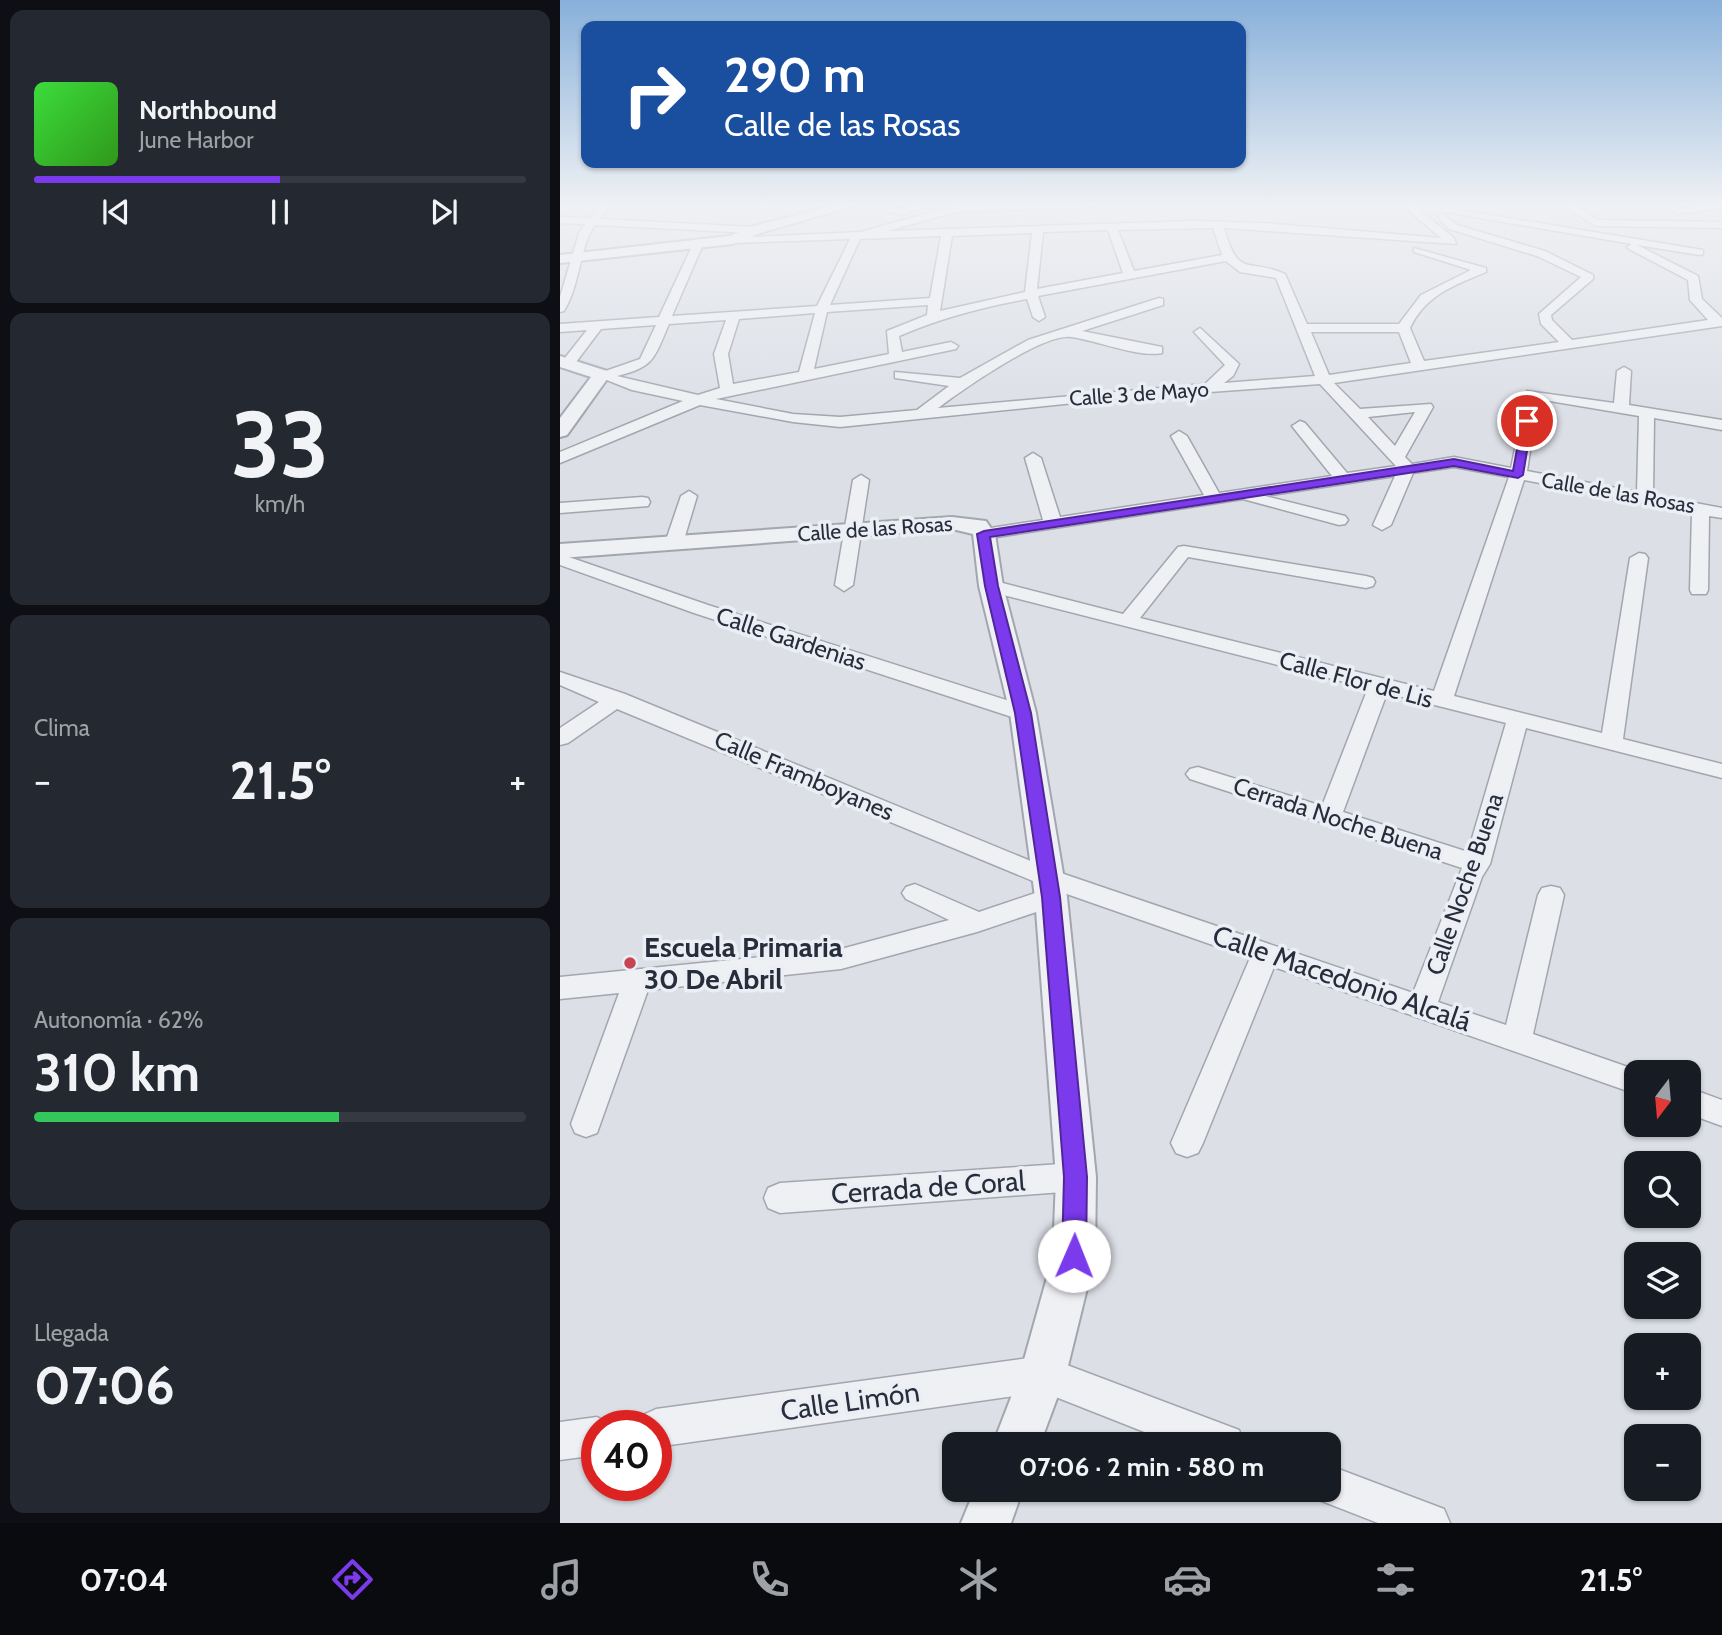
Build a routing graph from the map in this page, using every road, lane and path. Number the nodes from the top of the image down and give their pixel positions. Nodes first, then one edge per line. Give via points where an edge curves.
1 (684, 275) edge
2 (838, 275) edge
3 (939, 275) edge
4 (1033, 275) edge
5 (1123, 275) edge
6 (1275, 275) edge
7 (1469, 275) edge
8 (1585, 275) edge
9 (1687, 275) edge
10 (565, 289) edge
11 (1031, 293) junction
12 (934, 301) junction
13 (1159, 302) dead end
14 (560, 308) edge
15 (822, 309) junction
16 (734, 316) junction
17 (933, 317) junction
18 (1039, 317) dead end
19 (664, 321) junction
20 (1719, 322) edge
21 (597, 325) junction
22 (560, 328) edge
23 (1301, 328) junction
24 (1404, 328) junction
25 (1200, 331) dead end
26 (1068, 332) junction
27 (1569, 345) junction
28 (951, 346) dead end
29 (1157, 350) dead end
30 (896, 356) junction
31 (564, 362) edge
32 (1419, 365) junction
33 (1624, 371) dead end
34 (806, 372) junction
35 (601, 375) junction
36 (900, 375) dead end
37 (1324, 380) junction
38 (962, 383) junction
39 (1208, 389) junction
40 (727, 390) junction
41 (699, 400) junction
42 (1426, 407) joint
43 (1620, 408) junction
44 (923, 412) junction
45 (1647, 412) junction
46 (1357, 414) junction
47 (1722, 425) edge
48 (1300, 426) dead end
49 (560, 431) edge
50 (1179, 436) dead end
51 (560, 458) edge
52 (1033, 458) dead end
53 (1402, 462) junction
54 (1518, 475) junction
55 (1343, 479) junction
56 (861, 480) dead end
57 (1240, 495) junction
58 (689, 496) dead end
59 (1645, 497) junction
60 (1214, 499) junction
61 (642, 502) dead end
62 (560, 508) edge
63 (1701, 509) junction
64 (1722, 513) edge
65 (1339, 520) dead end
66 (1053, 523) junction
67 (1382, 525) dead end
68 (852, 531) junction
69 (984, 534) junction
70 (674, 543) junction
71 (560, 551) edge
72 (1639, 558) dead end
73 (560, 559) edge
74 (1366, 582) dead end
75 (844, 585) dead end
76 (991, 586) junction
77 (1699, 590) dead end
78 (1129, 619) junction
79 (560, 678) edge
80 (1379, 686) junction
81 (617, 699) junction
82 (1441, 702) junction
83 (1023, 713) junction
84 (1517, 722) junction
85 (560, 738) edge
86 (1611, 744) junction
87 (1722, 771) edge
88 (1198, 774) dead end
89 (1330, 816) junction
90 (1478, 864) junction
91 (1049, 887) junction
92 (915, 893) dead end
93 (1551, 895) dead end
94 (977, 922) junction
95 (1266, 952) junction
96 (637, 981) junction
97 (560, 988) edge
98 (1422, 1006) junction
99 (1517, 1039) junction
100 (1624, 1078) edge
101 (1701, 1105) edge
102 (1722, 1113) edge
103 (586, 1124) dead end
104 (1187, 1143) dead end
105 (1076, 1177) junction
106 (780, 1198) dead end
107 (1043, 1374) junction
108 (672, 1426) edge
109 (1021, 1432) edge
110 (1193, 1432) edge
111 (581, 1438) edge
112 (560, 1441) edge
113 (1341, 1489) edge
114 (994, 1502) edge
115 (986, 1523) edge
116 (1430, 1523) edge

1 - 19 street
2 - 15 street
3 - 12 street
4 - 11 street
5 - 11 street
6 - 23 street via 1281,276
7 - 24 street via 1437,288 1416,303
8 - 27 street via 1589,277 1545,314
9 - 20 street via 1693,278 1696,300
10 - 14 street
11 - 17 street
11 - 18 street
12 - 15 street
12 - 17 street
13 - 26 street
15 - 16 street
15 - 34 street
16 - 19 street
16 - 40 street via 721,354
17 - 30 street via 892,334
19 - 21 street
19 - 35 street via 643,365
20 - 27 street, Calle 3 de Mayo
21 - 22 street
21 - 31 street
23 - 24 street
23 - 37 street
24 - 32 street
25 - 39 street via 1232,364
26 - 29 street
26 - 38 street via 1021,348
27 - 32 street, Calle 3 de Mayo
28 - 30 street
30 - 34 street
31 - 35 street, Calle 3 de Mayo
32 - 37 street, Calle 3 de Mayo
33 - 43 street
34 - 40 street
35 - 41 street, Calle 3 de Mayo
35 - 49 street
36 - 38 street
37 - 39 street, Calle 3 de Mayo
37 - 46 street
38 - 44 street
39 - 44 street, Calle 3 de Mayo
40 - 41 street
41 - 44 street, Calle 3 de Mayo via 840,422
41 - 51 street
42 - 46 street
42 - 53 street
43 - 45 street
43 - 54 street via 1532,394
45 - 47 street
45 - 59 street
46 - 53 street
48 - 55 street
50 - 60 street
52 - 66 street
53 - 54 street, Calle de las Rosas via 1454,462
53 - 55 street, Calle de las Rosas
53 - 67 street
54 - 59 street, Calle de las Rosas
54 - 82 street
55 - 57 street, Calle de las Rosas
56 - 68 street
57 - 60 street, Calle de las Rosas
57 - 65 street
58 - 70 street
59 - 63 street, Calle de las Rosas
60 - 66 street, Calle de las Rosas
61 - 62 street
63 - 64 street, Calle de las Rosas
63 - 77 street
66 - 69 street, Calle de las Rosas
68 - 69 street, Calle de las Rosas via 970,523
68 - 70 street, Calle de las Rosas
68 - 75 street
69 - 76 street
70 - 71 street, Calle de las Rosas
72 - 86 street
73 - 83 street, Calle Gardenias
74 - 78 street via 1184,551
76 - 78 street, Calle Flor de Lis
76 - 83 street
78 - 80 street, Calle Flor de Lis
79 - 81 street, Calle Framboyanes
80 - 82 street, Calle Flor de Lis
80 - 89 street
81 - 85 street
81 - 91 street, Calle Framboyanes
82 - 84 street, Calle Flor de Lis
83 - 91 street
84 - 86 street, Calle Flor de Lis
84 - 90 street, Calle Noche Buena
86 - 87 street, Calle Flor de Lis
88 - 89 street, Cerrada Noche Buena
89 - 90 street, Cerrada Noche Buena
90 - 98 street, Calle Noche Buena via 1469,877
91 - 94 street
91 - 95 street, Calle Macedonio Alcalá
91 - 105 street
92 - 94 street
93 - 99 street
94 - 96 street via 841,959
95 - 98 street, Calle Macedonio Alcalá
95 - 104 street
96 - 97 street
96 - 103 street
98 - 99 street, Calle Macedonio Alcalá
99 - 100 street, Calle Macedonio Alcalá
101 - 102 street
105 - 106 street, Cerrada de Coral
105 - 107 street via 1074,1256
107 - 108 street, Calle Limón
107 - 109 street
107 - 110 street
111 - 112 street
113 - 116 street
114 - 115 street

